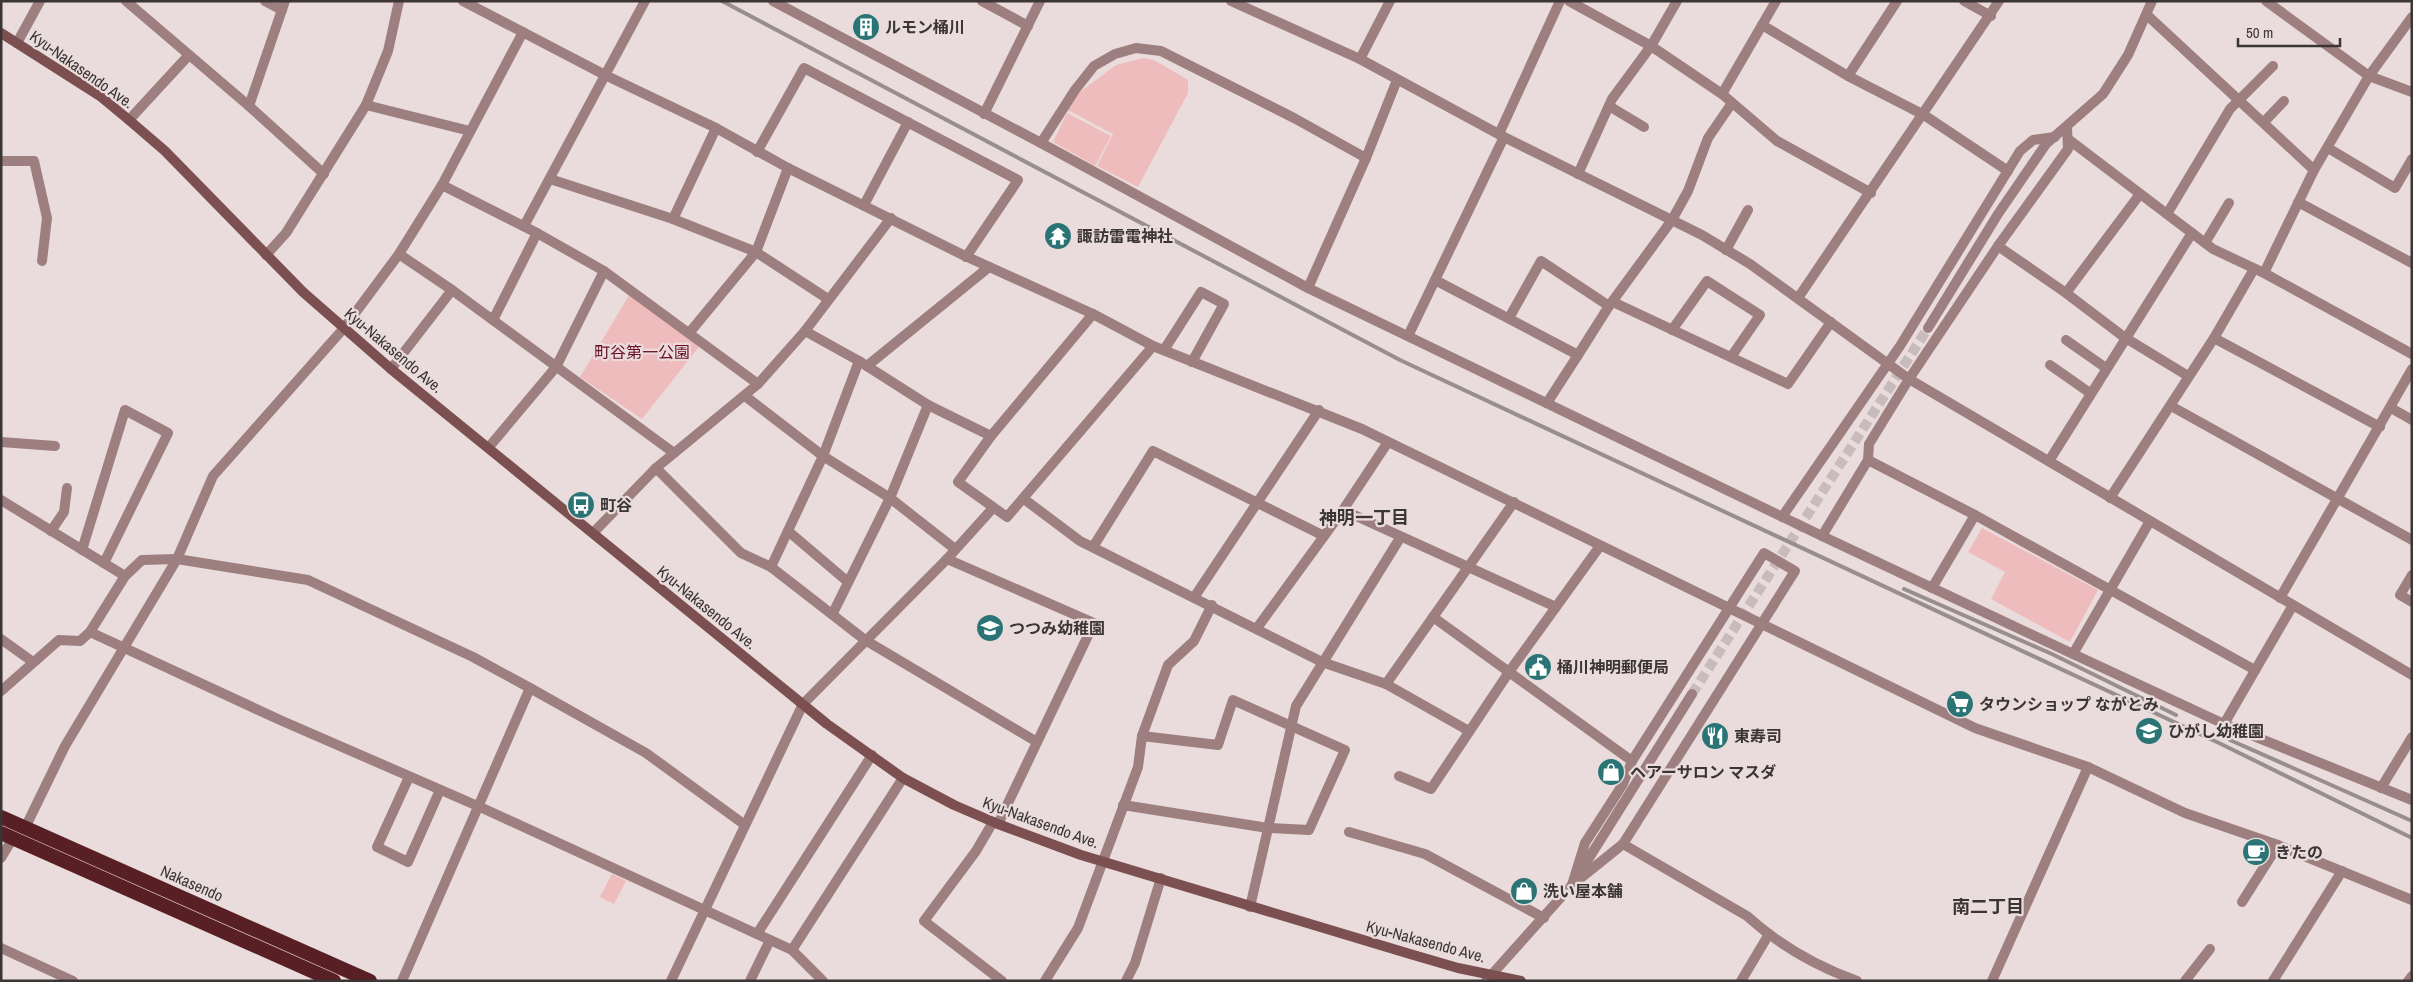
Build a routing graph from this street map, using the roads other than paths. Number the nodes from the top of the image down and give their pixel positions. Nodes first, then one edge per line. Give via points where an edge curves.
1 (40, 1) edge
2 (266, 1) edge
3 (399, 1) edge
4 (464, 1) edge
5 (645, 1) edge
6 (773, 1) edge
7 (982, 1) edge
8 (1040, 1) edge
9 (1231, 1) edge
10 (1390, 1) edge
11 (1560, 1) edge
12 (1568, 1) edge
13 (1677, 1) edge
14 (1776, 1) edge
15 (1897, 1) edge
16 (1964, 1) edge
17 (1999, 1) edge
18 (2152, 1) edge
19 (2266, 1) edge
20 (132, 3) edge
21 (284, 6) edge
22 (2147, 15) junction
23 (1991, 16) junction
24 (2411, 18) edge
25 (1762, 25) junction
26 (1028, 26) junction
27 (523, 32) junction
28 (1, 33) edge
29 (18, 43) junction
30 (1651, 46) junction
31 (188, 56) junction
32 (1360, 59) junction
33 (2274, 66) dead end
34 (604, 75) junction
35 (1848, 76) junction
36 (2369, 76) junction
37 (1397, 80) junction
38 (2412, 92) edge
39 (1722, 94) junction
40 (2240, 100) junction
41 (2284, 101) dead end
42 (1732, 103) junction
43 (366, 105) junction
44 (249, 106) junction
45 (1609, 106) junction
46 (984, 114) junction
47 (1924, 115) junction
48 (129, 120) junction
49 (908, 122) junction
50 (2264, 122) junction
51 (1644, 127) dead end
52 (2067, 127) junction
53 (716, 128) junction
54 (470, 131) junction
55 (1502, 136) junction
56 (2054, 137) junction
57 (2068, 139) junction
58 (1041, 143) junction
59 (2328, 148) junction
60 (757, 152) junction
61 (1366, 158) junction
62 (2412, 159) edge
63 (1, 161) edge
64 (788, 168) junction
65 (2314, 170) junction
66 (2008, 171) junction
67 (324, 174) junction
68 (1578, 174) junction
69 (550, 179) junction
70 (442, 185) junction
71 (1871, 193) junction
72 (2140, 194) junction
73 (2298, 202) junction
74 (2229, 203) dead end
75 (864, 204) junction
76 (1748, 210) dead end
77 (2167, 214) junction
78 (891, 218) junction
79 (674, 219) junction
80 (1672, 220) junction
81 (524, 226) junction
82 (538, 233) junction
83 (2192, 233) junction
84 (2205, 243) junction
85 (1998, 246) junction
86 (1726, 250) junction
87 (756, 252) junction
88 (399, 254) junction
89 (266, 255) junction
90 (966, 256) junction
91 (42, 261) dead end
92 (2412, 263) edge
93 (989, 267) junction
94 (604, 271) junction
95 (2259, 271) junction
96 (1435, 280) junction
97 (1308, 288) junction
98 (452, 290) junction
99 (2066, 293) junction
100 (828, 298) junction
101 (1798, 298) junction
102 (1611, 304) junction
103 (1093, 314) junction
104 (1509, 318) junction
105 (493, 320) junction
106 (1831, 322) junction
107 (344, 328) junction
108 (1928, 328) tunnel mouth
109 (1672, 330) junction
110 (805, 331) junction
111 (690, 332) junction
112 (1408, 336) junction
113 (2124, 337) junction
114 (2214, 338) junction
115 (2066, 340) dead end
116 (1154, 346) junction
117 (1164, 350) junction
118 (2412, 354) edge
119 (1578, 355) junction
120 (1731, 357) junction
121 (1192, 362) junction
122 (1886, 362) junction
123 (863, 364) junction
124 (2050, 365) dead end
125 (556, 367) junction
126 (2106, 368) junction
127 (391, 369) junction
128 (2412, 369) edge
129 (2188, 376) junction
130 (1908, 379) junction
131 (758, 384) junction
132 (2090, 393) junction
133 (745, 396) junction
134 (1547, 403) junction
135 (928, 405) junction
136 (2171, 406) junction
137 (2390, 408) junction
138 (1319, 410) junction
139 (2412, 420) edge
140 (2380, 427) junction
141 (991, 436) junction
142 (1, 442) edge
143 (1388, 442) junction
144 (55, 446) dead end
145 (489, 447) junction
146 (674, 453) junction
147 (822, 456) junction
148 (1868, 460) junction
149 (2049, 461) junction
150 (656, 468) junction
151 (68, 488) dead end
152 (890, 498) junction
153 (2110, 498) junction
154 (2339, 498) junction
155 (1024, 499) junction
156 (1, 500) edge
157 (1514, 502) junction
158 (1256, 504) junction
159 (993, 508) junction
160 (1342, 510) junction
161 (1975, 515) junction
162 (1782, 517) junction
163 (2150, 521) junction
164 (51, 531) junction
165 (788, 531) junction
166 (594, 532) junction
167 (1324, 536) junction
168 (1822, 536) junction
169 (1400, 538) junction
170 (2412, 540) edge
171 (1600, 546) junction
172 (1093, 547) junction
173 (955, 548) junction
174 (82, 550) junction
175 (947, 559) junction
176 (177, 560) junction
177 (104, 564) junction
178 (1469, 566) junction
179 (771, 567) junction
180 (2412, 575) edge
181 (125, 576) junction
182 (848, 582) junction
183 (1932, 588) junction
184 (2110, 588) junction
185 (1195, 596) junction
186 (2280, 598) junction
187 (2412, 602) edge
188 (1212, 605) junction
189 (2293, 605) junction
190 (1556, 607) junction
191 (1728, 607) junction
192 (833, 613) junction
193 (1433, 617) junction
194 (1763, 624) junction
195 (1257, 628) junction
196 (90, 632) junction
197 (1, 639) edge
198 (865, 640) junction
199 (126, 647) junction
200 (2073, 654) junction
201 (33, 662) junction
202 (1322, 662) junction
203 (2256, 670) junction
204 (1509, 672) junction
205 (2412, 675) edge
206 (1386, 684) junction
207 (530, 688) junction
208 (1, 691) edge
209 (1692, 694) tunnel mouth
210 (804, 704) junction
211 (2224, 724) junction
212 (1291, 727) junction
213 (1469, 731) junction
214 (1142, 736) junction
215 (2412, 737) edge
216 (1037, 742) junction
217 (872, 754) junction
218 (1632, 761) junction
219 (2088, 767) junction
220 (1399, 776) dead end
221 (409, 777) junction
222 (903, 778) junction
223 (2380, 788) junction
224 (440, 790) junction
225 (2412, 800) edge
226 (1123, 805) junction
227 (480, 807) junction
228 (1, 817) edge
229 (996, 823) junction
230 (744, 826) junction
231 (25, 828) junction
232 (1268, 828) junction
233 (1349, 832) dead end
234 (7, 836) edge
235 (1623, 844) junction
236 (2278, 845) junction
237 (1, 858) edge
238 (1102, 861) junction
239 (2342, 871) junction
240 (1161, 878) junction
241 (1572, 885) junction
242 (2412, 900) edge
243 (2242, 902) dead end
244 (1250, 907) junction
245 (704, 909) junction
246 (1544, 918) junction
247 (757, 934) junction
248 (1769, 934) junction
249 (770, 940) junction
250 (1, 948) edge
251 (2210, 949) dead end
252 (792, 950) junction
253 (2412, 976) edge
254 (1489, 977) edge
255 (672, 980) edge
256 (73, 981) edge
257 (334, 981) edge
258 (370, 981) edge
259 (402, 981) edge
260 (750, 981) edge
261 (823, 981) edge
262 (1002, 981) edge
263 (1045, 981) edge
264 (1126, 981) edge
265 (1521, 981) edge
266 (1742, 981) edge
267 (1857, 981) edge
268 (1992, 981) edge
269 (2185, 981) edge
270 (2274, 981) edge
271 (2408, 981) edge

1 - 29 street
2 - 21 street
3 - 43 street via 388,50
4 - 27 street
5 - 34 street
6 - 46 street
7 - 26 street
8 - 26 street
9 - 32 street
10 - 32 street
11 - 55 street
12 - 30 street
13 - 30 street
14 - 25 street
15 - 35 street
16 - 23 street
17 - 23 street
18 - 22 street
19 - 36 street
20 - 31 street
21 - 44 street
22 - 40 street
22 - 52 street via 2128,55 2103,94
23 - 47 street
24 - 36 street
25 - 35 street
25 - 39 street
26 - 46 street
27 - 34 street
27 - 54 street
28 - 29 main road, Kyu-Nakasendo Ave.
29 - 48 main road, Kyu-Nakasendo Ave. via 100,96
30 - 39 street
30 - 45 street
31 - 44 street
31 - 48 street
32 - 37 street
33 - 40 street
34 - 53 street
34 - 69 street
35 - 47 street
36 - 38 street
36 - 59 street
37 - 55 street
37 - 61 street
39 - 42 street
40 - 50 street
40 - 77 street via 2230,109
41 - 50 street
42 - 71 street via 1777,141
42 - 80 street via 1708,138 1688,191
43 - 54 street
43 - 67 street
44 - 67 street
45 - 51 street
45 - 68 street
46 - 58 street
47 - 66 street
47 - 71 street
48 - 89 main road, Kyu-Nakasendo Ave. via 165,151
49 - 60 street via 804,68
49 - 75 street
49 - 90 street via 1018,180
50 - 65 street
52 - 56 street
52 - 57 street
53 - 60 street
53 - 79 street
54 - 70 street
55 - 68 street
55 - 96 street
56 - 66 street via 2033,140 2020,151
56 - 108 street via 1998,214
57 - 72 street
57 - 85 street via 2068,149
58 - 61 street via 1094,66 1115,54 1136,48 1161,51
58 - 97 street
59 - 62 street via 2395,188
59 - 65 street
60 - 64 street
61 - 97 street
63 - 91 street via 34,161 47,218
64 - 75 street
64 - 87 street
65 - 73 street
66 - 122 street via 1900,346
67 - 89 street via 286,233
68 - 80 street
69 - 79 street
69 - 81 street
70 - 81 street
70 - 88 street
71 - 101 street
72 - 77 street
72 - 99 street
73 - 92 street
73 - 95 street
74 - 84 street
75 - 78 street
76 - 86 street
77 - 83 street
78 - 90 street
78 - 100 street
79 - 87 street
80 - 86 street
80 - 102 street
81 - 82 street
82 - 94 street
82 - 105 street
83 - 84 street
83 - 113 street
84 - 95 street
85 - 99 street
85 - 130 street
86 - 101 street
87 - 100 street
87 - 111 street
88 - 98 street
88 - 107 street
89 - 107 main road, Kyu-Nakasendo Ave.
90 - 93 street
93 - 103 street
93 - 123 street
94 - 111 street
94 - 125 street
95 - 114 street
95 - 118 street
96 - 104 street
96 - 112 street
97 - 112 street
98 - 105 street
98 - 127 street
99 - 113 street
100 - 110 street
101 - 106 street
102 - 104 street via 1541,261
102 - 109 street
102 - 119 street
103 - 116 street
103 - 141 street
104 - 119 street
105 - 125 street
106 - 120 street via 1788,384
106 - 122 street
107 - 127 main road, Kyu-Nakasendo Ave.
107 - 176 street via 213,476
109 - 120 street
109 - 120 street via 1707,281 1760,315
110 - 123 street
110 - 131 street
111 - 131 street
112 - 134 street
113 - 126 street
113 - 129 street
114 - 129 street
114 - 140 street
115 - 126 street
116 - 117 street
116 - 155 street
117 - 121 street
117 - 121 street via 1201,292 1224,304
119 - 134 street
121 - 138 street
122 - 130 street
122 - 162 street
123 - 135 street
123 - 147 street
124 - 132 street
125 - 145 street
125 - 146 street
126 - 132 street
127 - 145 main road, Kyu-Nakasendo Ave.
128 - 137 street
129 - 136 street
130 - 148 street via 1870,444
130 - 149 street
131 - 133 street
132 - 149 street
133 - 146 street
133 - 147 street
134 - 162 street
135 - 141 street
135 - 152 street
136 - 153 street
136 - 154 street
137 - 139 street
137 - 140 street
138 - 143 street
138 - 158 street
140 - 154 street
141 - 159 street via 958,482
142 - 144 street
143 - 157 street
143 - 160 street
145 - 166 main road, Kyu-Nakasendo Ave.
146 - 150 street
147 - 152 street
147 - 165 street
148 - 161 street
148 - 168 street
149 - 153 street
150 - 166 street
150 - 179 street via 741,553
151 - 164 street via 64,512
152 - 173 street
152 - 182 street
153 - 163 street
154 - 170 street
154 - 186 street
155 - 159 street via 1007,517
155 - 172 street
156 - 164 street
157 - 171 street
157 - 178 street
158 - 167 street
158 - 172 street via 1153,451
158 - 185 street
159 - 173 street
160 - 167 street
160 - 169 street
161 - 183 street
161 - 184 street
162 - 168 street
163 - 184 street
163 - 186 street
164 - 174 street
165 - 179 street
165 - 182 street
166 - 210 main road, Kyu-Nakasendo Ave.
167 - 195 street
168 - 183 street
169 - 178 street
169 - 202 street
171 - 190 street
171 - 191 street
172 - 185 street
173 - 175 street
174 - 177 street
174 - 177 street via 125,410 168,433
175 - 198 street
175 - 216 street via 1094,622
176 - 181 street via 142,560
176 - 199 street
176 - 207 street via 308,580 473,656
177 - 181 street
178 - 190 street
178 - 193 street
179 - 192 street
180 - 187 street via 2400,595
181 - 196 street
182 - 192 street
183 - 200 street
184 - 200 street
184 - 203 street
185 - 188 street
186 - 189 street
188 - 195 street
188 - 214 street via 1194,641 1168,665
189 - 203 street
189 - 205 street
190 - 204 street
191 - 194 street
191 - 194 street via 1764,553 1794,570
191 - 218 street
192 - 198 street
193 - 204 street
193 - 206 street
194 - 219 street via 1975,728
194 - 235 street
195 - 202 street
196 - 199 street
196 - 201 street via 80,641 59,640
197 - 201 street
198 - 210 street
198 - 216 street
199 - 221 street
199 - 231 street via 65,746
200 - 211 street
201 - 208 street
202 - 206 street
202 - 212 street via 1296,706
203 - 211 street
204 - 213 street
204 - 218 street
206 - 213 street
207 - 227 street
207 - 230 street via 646,753
209 - 241 street
210 - 217 main road, Kyu-Nakasendo Ave.
210 - 230 street
211 - 223 street
212 - 214 street via 1233,700 1218,745
212 - 232 street
212 - 232 street via 1345,750 1309,830
213 - 220 street via 1431,789
214 - 226 street via 1138,767
215 - 223 street
216 - 229 street
217 - 222 main road, Kyu-Nakasendo Ave.
217 - 247 street
218 - 241 street via 1623,784 1585,843
219 - 236 street via 2185,813
219 - 268 street
221 - 224 street
221 - 224 street via 377,847 408,862
222 - 229 main road, Kyu-Nakasendo Ave.
222 - 252 street
223 - 225 street
224 - 227 street
226 - 232 street
226 - 238 street
227 - 245 street
227 - 259 street
228 - 231 highway, Nakasendo
229 - 238 main road, Kyu-Nakasendo Ave.
229 - 262 street via 924,921
230 - 245 street
231 - 258 highway, Nakasendo
232 - 244 street
233 - 246 street via 1425,854
234 - 237 street
234 - 257 highway, Nakasendo
235 - 241 street
235 - 248 street via 1747,916
236 - 239 street
236 - 243 street
238 - 240 main road, Kyu-Nakasendo Ave.
238 - 263 street via 1078,928
239 - 242 street
239 - 270 street
240 - 244 main road, Kyu-Nakasendo Ave.
240 - 264 street
241 - 246 street
244 - 254 main road, Kyu-Nakasendo Ave.
245 - 247 street
245 - 255 street
246 - 254 street
247 - 249 street
248 - 266 street
248 - 267 street via 1807,960
249 - 252 street
249 - 260 street
250 - 256 street
251 - 269 street
252 - 261 street
253 - 271 street
254 - 265 main road, Kyu-Nakasendo Ave.

